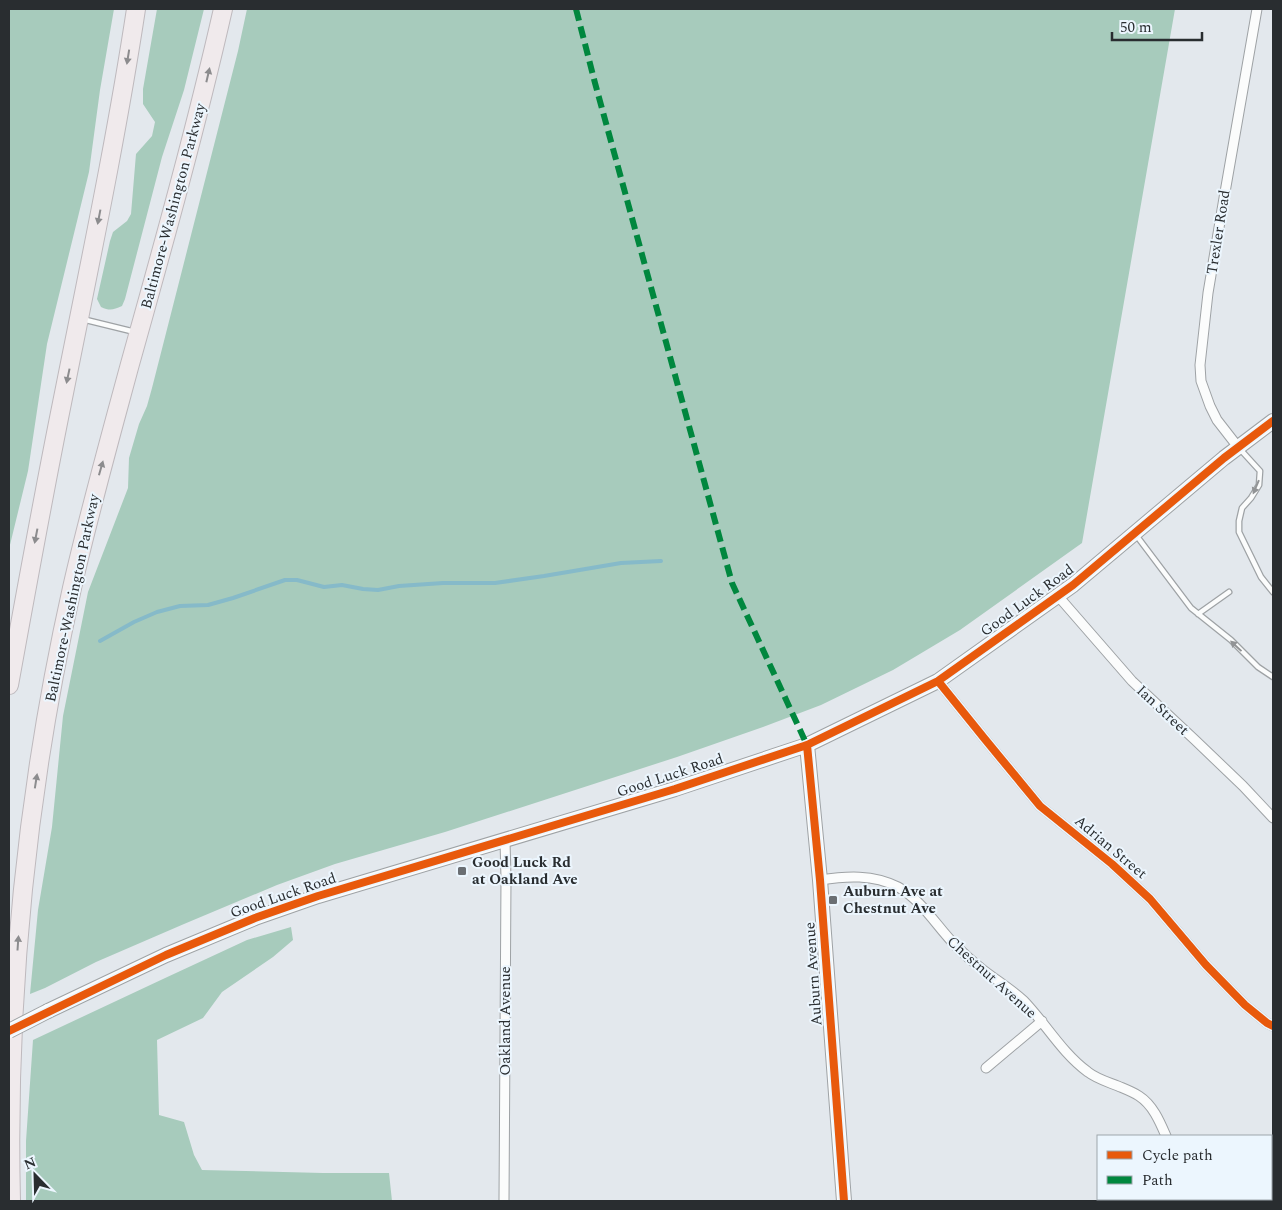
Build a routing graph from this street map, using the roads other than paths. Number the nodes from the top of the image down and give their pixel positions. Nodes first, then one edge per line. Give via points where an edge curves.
1 (136, 9) edge
2 (222, 9) edge
3 (1257, 9) edge
4 (80, 319) junction
5 (139, 333) junction
6 (1273, 421) edge
7 (1238, 447) junction
8 (1135, 533) junction
9 (1229, 592) dead end
10 (1273, 592) edge
11 (1058, 596) junction
12 (1198, 614) junction
13 (1273, 677) edge
14 (938, 681) junction
15 (9, 685) edge
16 (807, 746) junction
17 (1273, 818) edge
18 (505, 841) junction
19 (820, 880) junction
20 (1042, 1021) junction
21 (1273, 1026) edge
22 (9, 1031) edge
23 (986, 1068) dead end
24 (1166, 1135) edge
25 (11, 1201) edge
26 (504, 1201) edge
27 (844, 1201) edge

1 -> 4 highway
5 -> 2 highway, Baltimore-Washington Parkway via 177,196
3 - 7 street, Trexler Road via 1212,274 1200,365 1201,381 1210,406
4 - 5 lane
4 -> 15 highway
25 -> 5 highway, Baltimore-Washington Parkway via 10,1082 15,986 34,799 71,590 92,500
6 - 7 main road, Good Luck Road
7 - 8 main road, Good Luck Road
7 -> 10 lane via 1260,471 1259,484 1242,508 1239,532 1261,577
8 - 11 main road, Good Luck Road
8 - 12 lane
9 - 12 lane
11 - 14 main road, Good Luck Road
11 - 17 street, Ian Street via 1132,681
13 -> 12 lane
14 - 16 main road, Good Luck Road
14 - 21 street, Adrian Street via 1040,806 1150,899 1206,965
16 - 18 main road, Good Luck Road
16 - 19 main road, Auburn Avenue
18 - 22 main road, Good Luck Road, bridge via 255,918 166,955
18 - 26 street, Oakland Avenue
19 - 20 street, Chestnut Avenue via 858,876 888,882 899,888 914,898 956,946 1023,1000
19 - 27 main road, Auburn Avenue
20 - 23 street
20 - 24 street, Chestnut Avenue via 1088,1072 1133,1092 1146,1102

